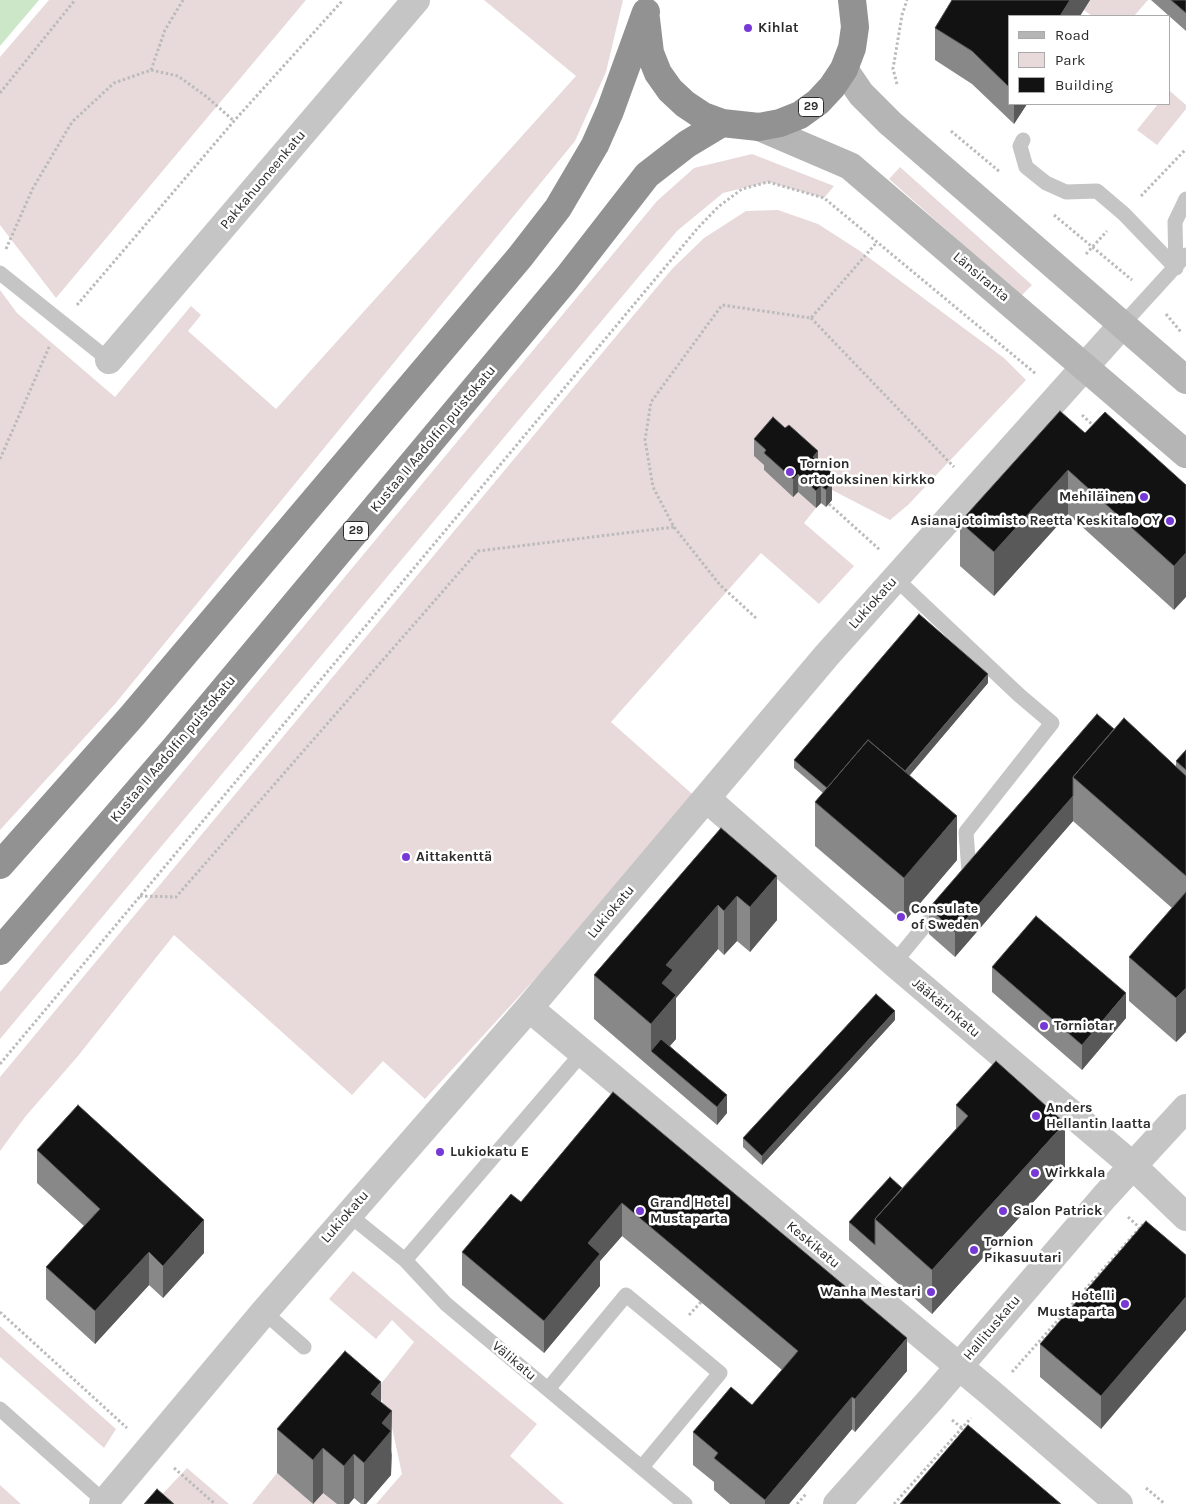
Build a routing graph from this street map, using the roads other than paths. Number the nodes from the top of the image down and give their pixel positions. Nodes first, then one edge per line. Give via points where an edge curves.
1 (416, 0) edge
2 (852, 0) edge
3 (861, 0) edge
4 (647, 6) edge
5 (855, 27) junction
6 (844, 69) junction
7 (722, 123) junction
8 (759, 127) junction
9 (1024, 140) dead end
10 (1186, 199) edge
11 (1186, 255) edge
12 (1181, 267) edge
13 (0, 273) edge
14 (1123, 324) junction
15 (109, 360) joint
16 (1086, 367) junction
17 (1186, 380) edge
18 (1186, 454) edge
19 (896, 578) junction
20 (707, 799) junction
21 (0, 865) edge
22 (0, 951) edge
23 (894, 963) junction
24 (529, 1008) junction
25 (583, 1052) junction
26 (1186, 1108) edge
27 (1132, 1166) junction
28 (348, 1214) junction
29 (1186, 1216) edge
30 (405, 1260) junction
31 (264, 1312) junction
32 (304, 1347) dead end
33 (958, 1368) junction
34 (548, 1389) junction
35 (0, 1409) edge
36 (642, 1467) junction
37 (675, 1501) edge
38 (104, 1503) edge
39 (838, 1504) edge
40 (1119, 1504) edge

1 - 15 street, Pakkahuoneenkatu
2 - 5 highway
3 - 5 highway, 29
4 - 7 highway via 646,33 658,73 685,104
4 - 21 highway via 610,111 595,145 558,208 138,708
5 - 6 highway, 29
6 - 8 highway, 29 via 818,102 800,115
6 - 14 street via 861,94 890,123
7 - 8 highway, 29
7 - 22 highway, Kustaa II Aadolfin puistokatu / 29 via 687,144 647,176 567,278 175,748
8 - 16 street, Länsiranta via 850,166
9 - 12 lane via 1020,146 1026,167 1046,183 1066,192 1097,191
10 - 12 lane via 1175,222
11 - 12 lane
12 - 14 lane
13 - 15 lane
14 - 16 street, Lukiokatu
14 - 17 street
16 - 18 street, Länsiranta
16 - 19 street, Lukiokatu
19 - 20 street, Lukiokatu
19 - 23 lane via 1052,723 966,832 969,872
20 - 23 street, Jääkärinkatu
20 - 24 street, Lukiokatu
23 - 27 street, Jääkärinkatu
24 - 25 street, Keskikatu
24 - 28 street, Lukiokatu
25 - 30 lane
25 - 33 street, Keskikatu
26 - 27 street, Hallituskatu
27 - 29 street, Jääkärinkatu
27 - 33 street, Hallituskatu
28 - 30 lane, Välikatu
28 - 31 street, Lukiokatu
30 - 34 lane, Välikatu via 446,1304
31 - 32 lane
31 - 38 street, Lukiokatu
33 - 39 street, Hallituskatu
33 - 40 street, Keskikatu
34 - 36 lane, Välikatu
34 - 36 lane via 626,1295 660,1323 720,1373
35 - 38 lane
36 - 37 lane, Välikatu

